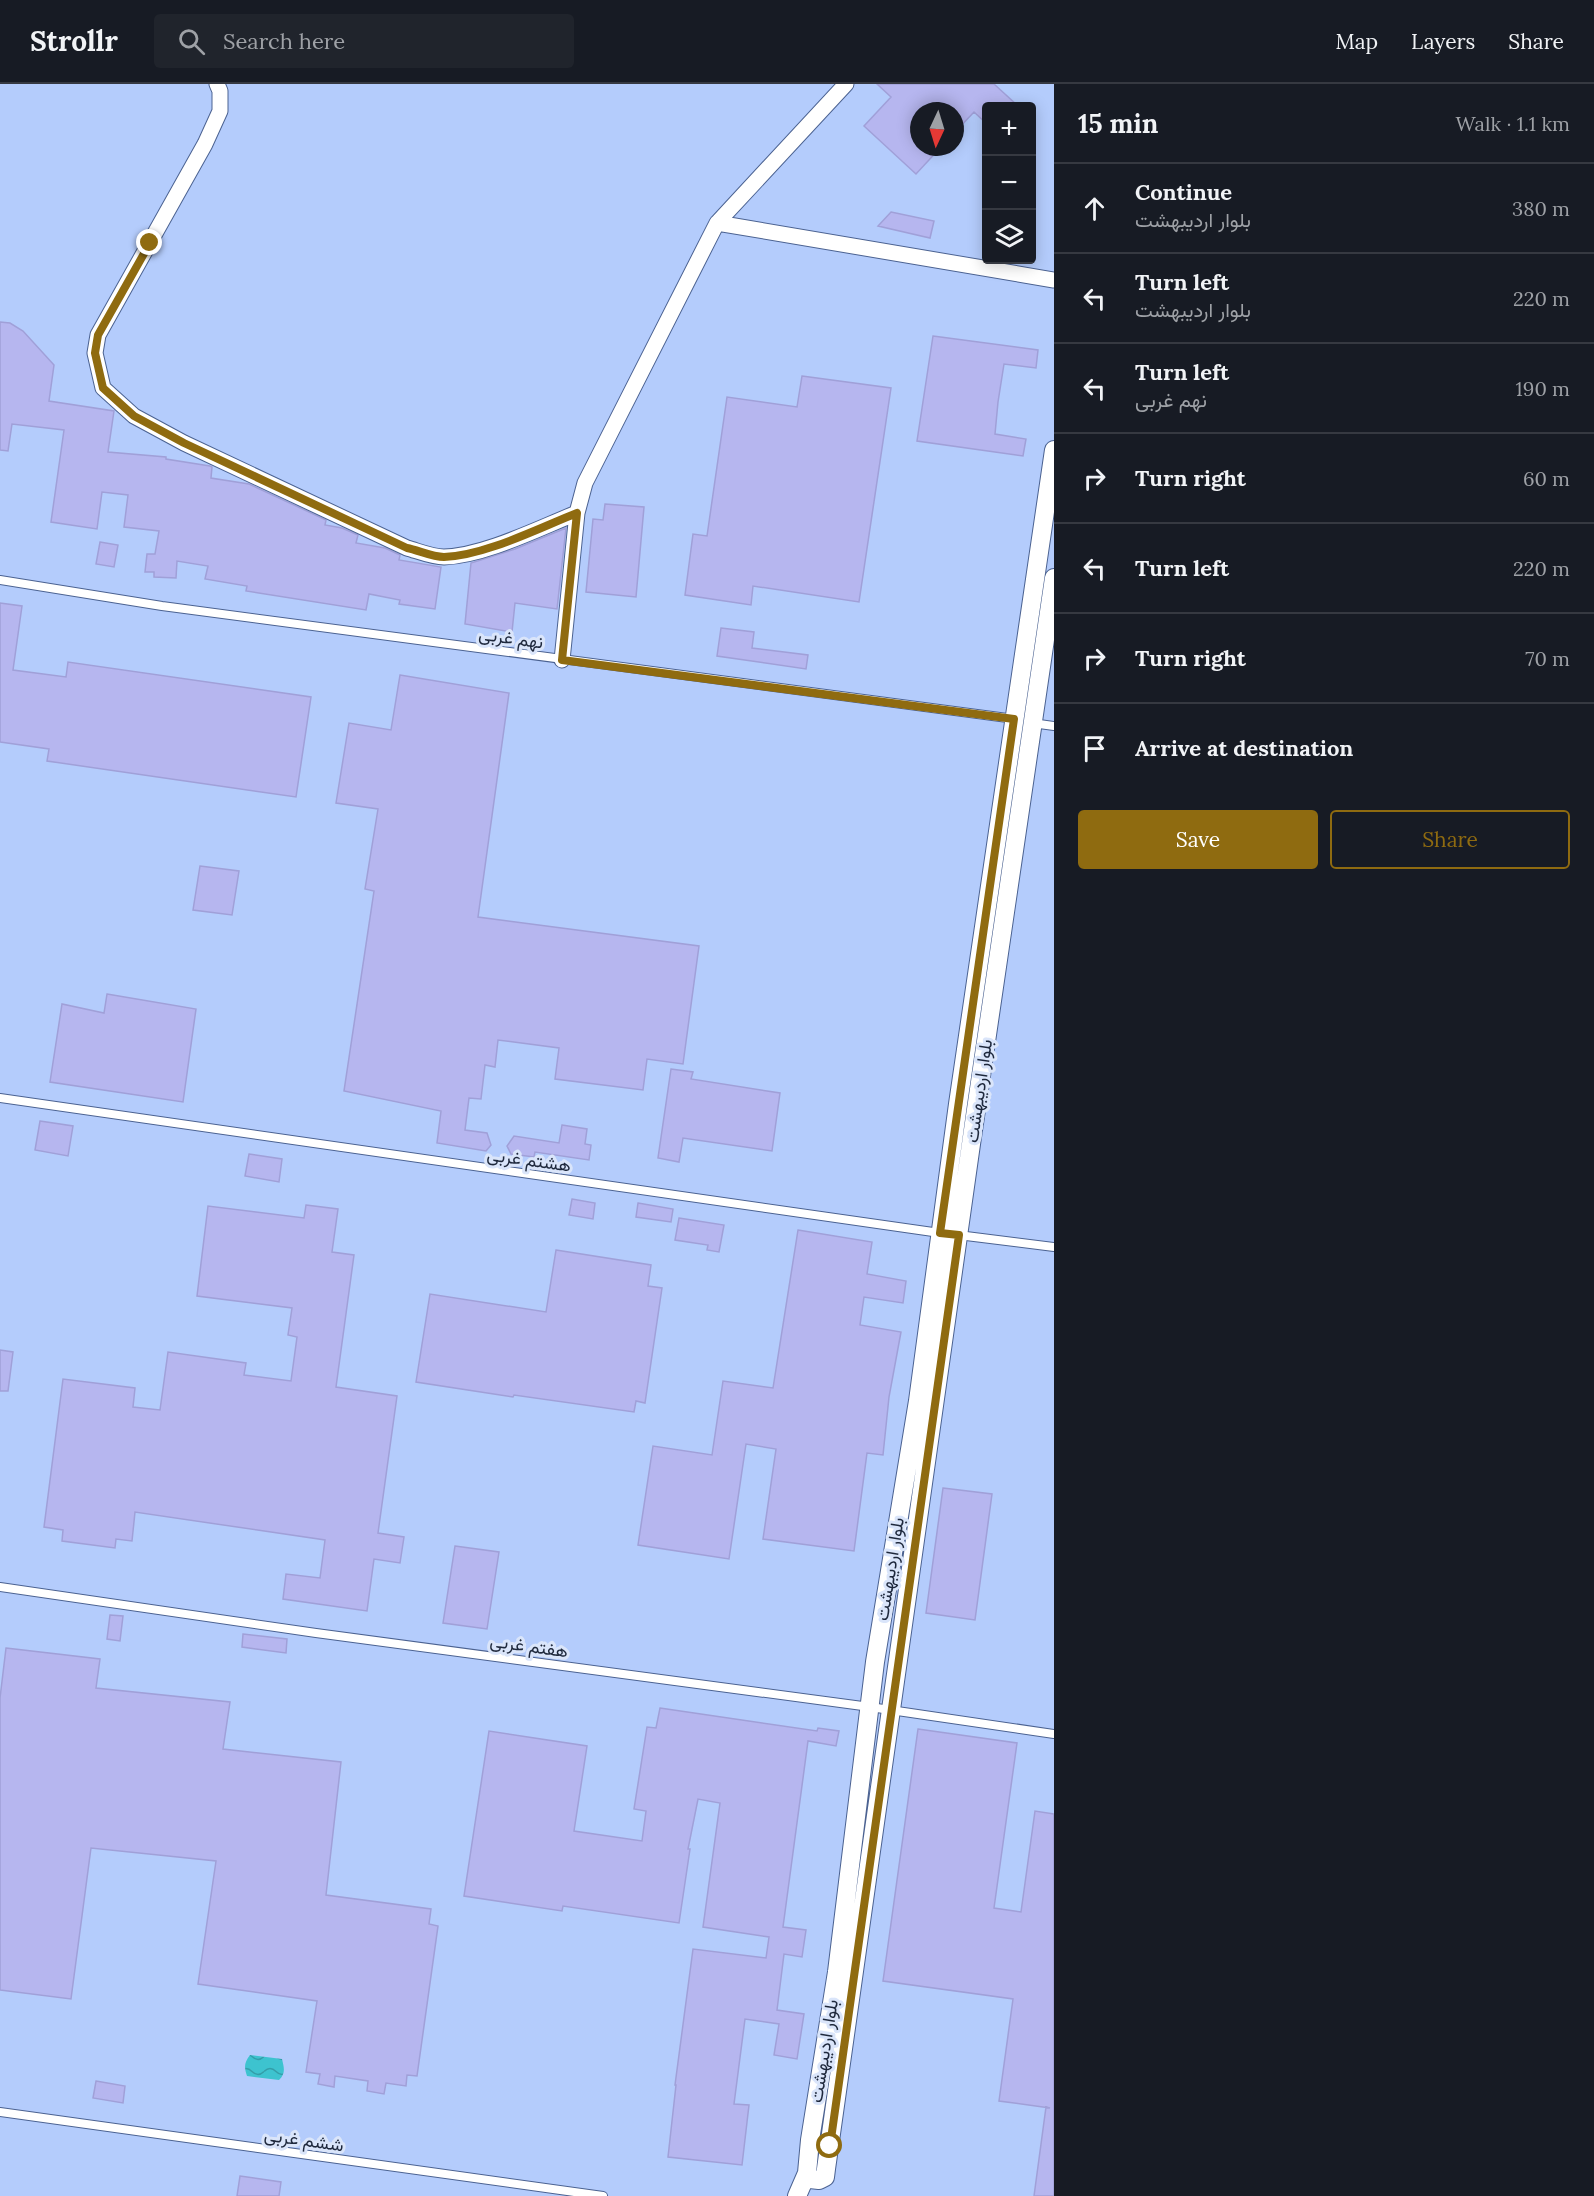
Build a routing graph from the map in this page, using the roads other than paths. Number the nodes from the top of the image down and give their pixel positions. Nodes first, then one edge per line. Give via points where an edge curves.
1 (217, 84) edge
2 (846, 84) edge
3 (717, 223) junction
4 (1054, 280) edge
5 (1054, 450) edge
6 (577, 513) junction
7 (1054, 578) edge
8 (0, 580) edge
9 (562, 660) junction
10 (1023, 721) junction
11 (1054, 726) edge
12 (0, 1098) edge
13 (940, 1233) junction
14 (959, 1235) junction
15 (1054, 1247) edge
16 (0, 1587) edge
17 (870, 1707) junction
18 (892, 1710) junction
19 (1054, 1734) edge
20 (0, 2112) edge
21 (816, 2175) junction
22 (603, 2196) edge
23 (797, 2196) edge
24 (825, 2196) edge

1 - 6 street via 220,111 205,144 98,335 95,353 103,388 134,416 184,443 407,548 442,557 473,552
2 - 3 street
3 - 4 street
3 - 6 street via 585,483
5 - 10 street, بلوار اردیبهشت
6 - 9 street
7 - 10 street, بلوار اردیبهشت
8 - 9 lane, نهم غربی
9 - 10 lane, نهم غربی
10 - 11 lane, نهم غربی
10 - 13 street, بلوار اردیبهشت
10 - 14 street, بلوار اردیبهشت
12 - 13 lane, هشتم غربی
13 - 14 lane, هشتم غربی
13 - 17 street, بلوار اردیبهشت
14 - 15 lane, هشتم غربی
14 - 18 street, بلوار اردیبهشت
16 - 17 lane, هفتم غربی
17 - 18 lane, هفتم غربی
17 - 21 street, بلوار اردیبهشت via 837,1972 810,2140
18 - 19 lane, هفتم غربی
18 - 21 street, بلوار اردیبهشت
20 - 22 lane, ششم غربی
21 - 23 street
21 - 24 street

